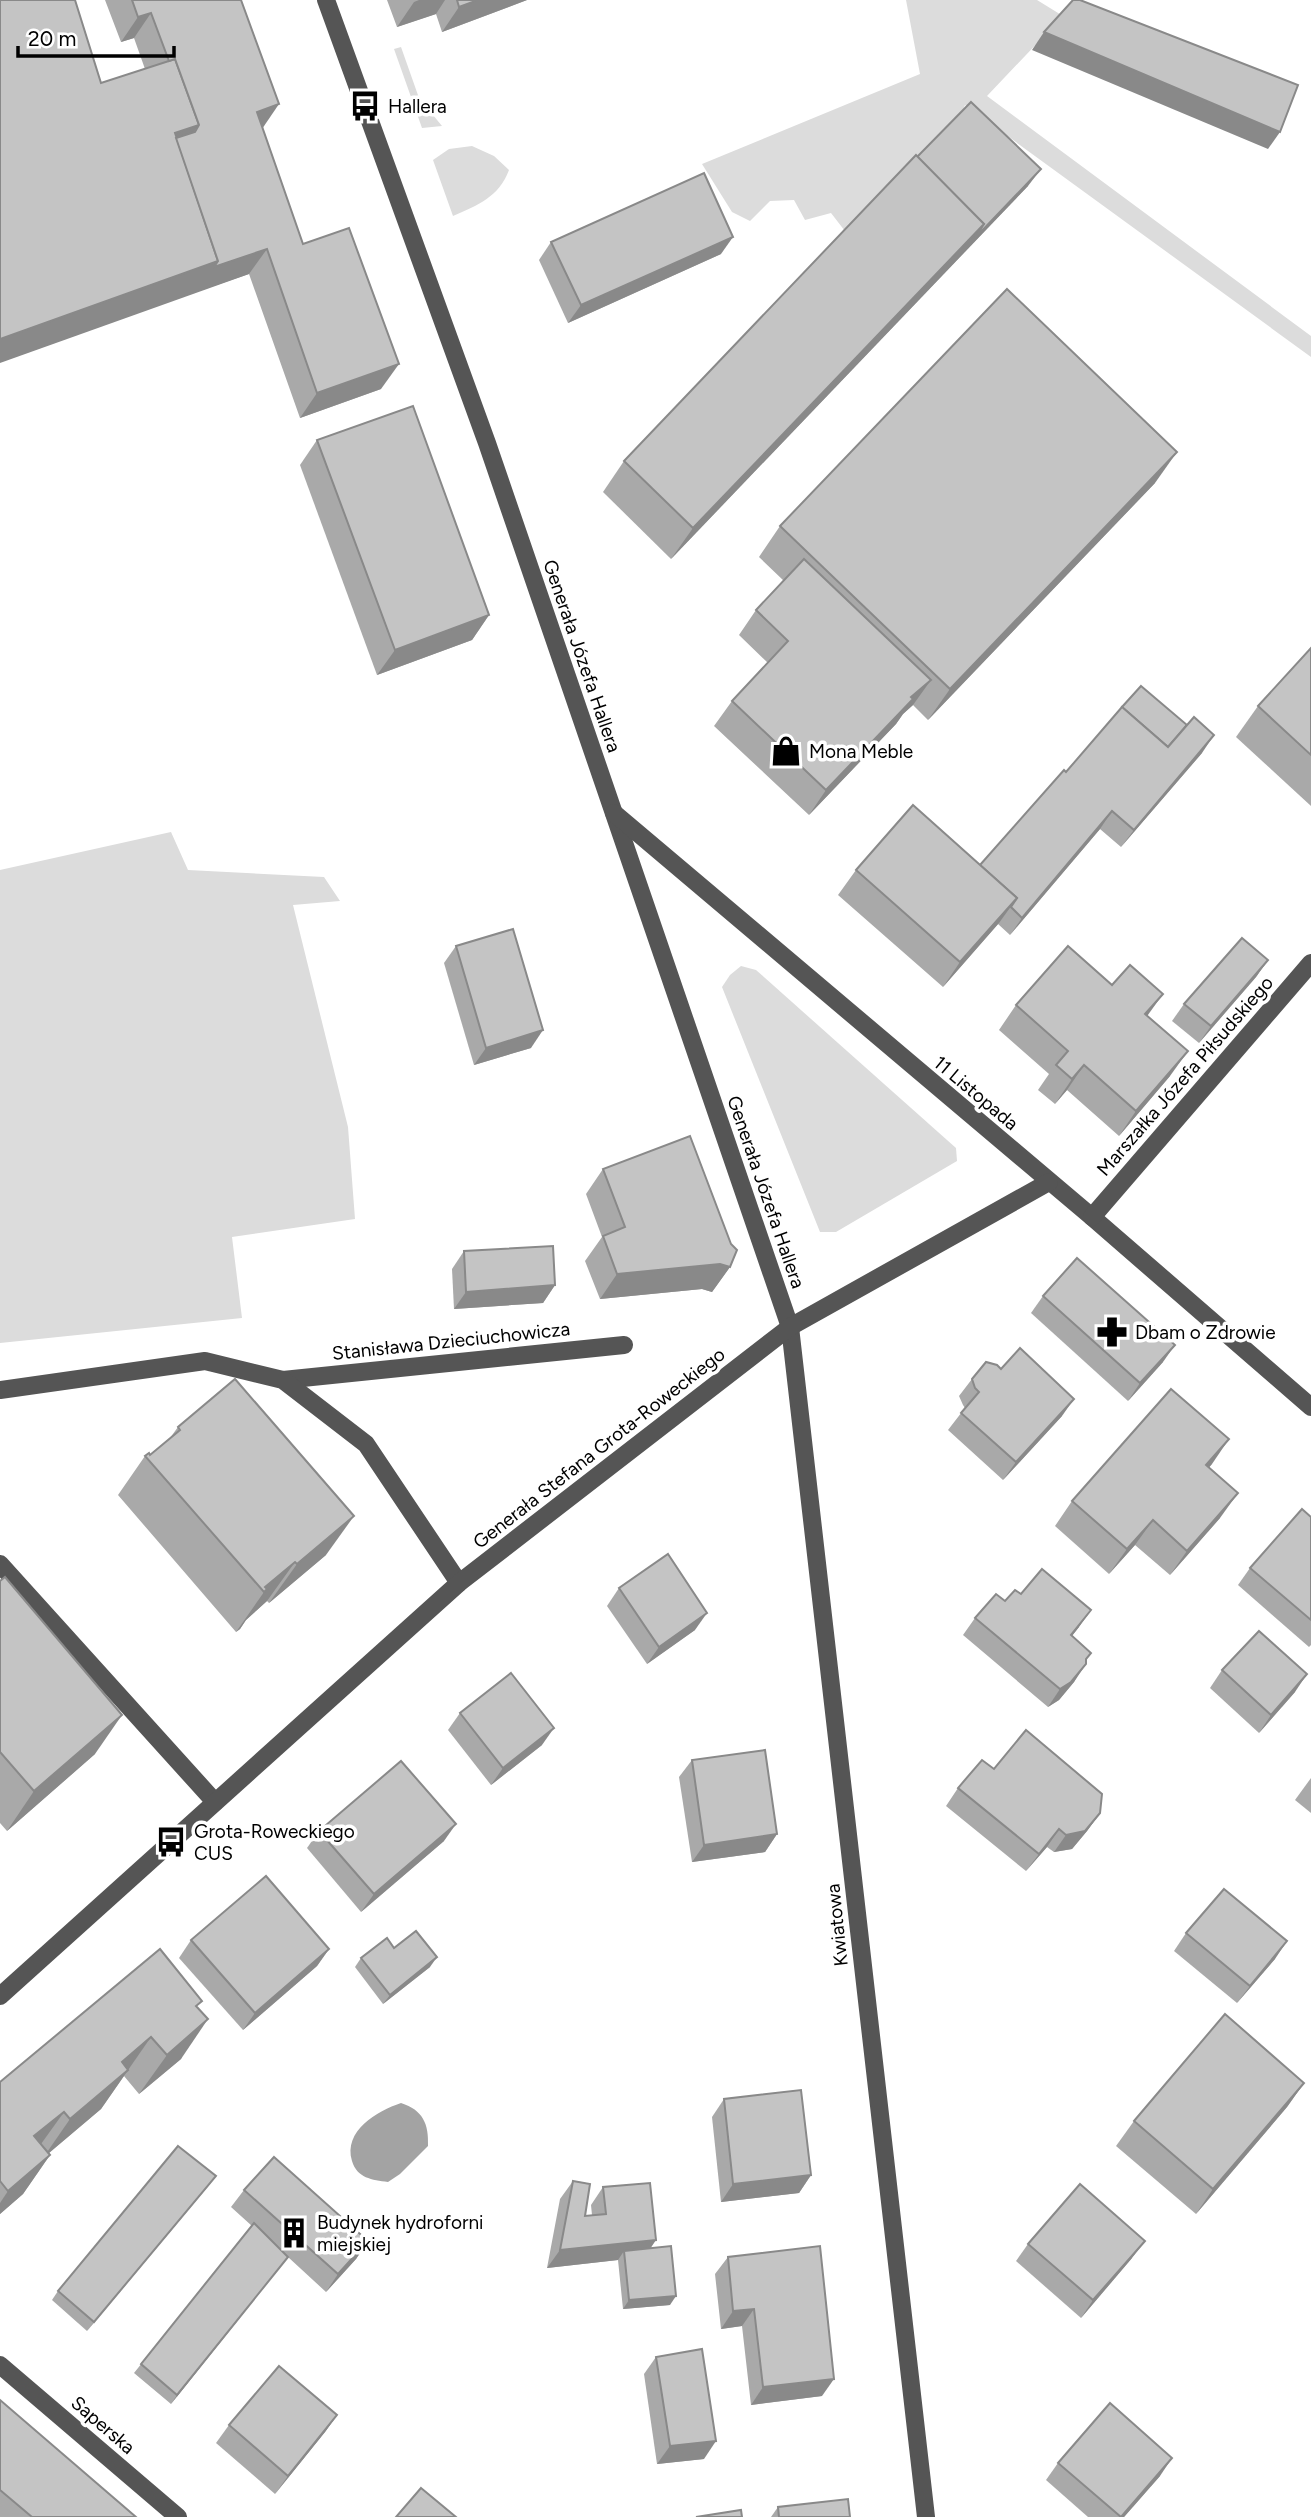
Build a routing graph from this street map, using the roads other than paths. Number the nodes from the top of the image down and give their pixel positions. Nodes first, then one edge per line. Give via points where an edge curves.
1 (326, 0) edge
2 (614, 813) junction
3 (1311, 963) edge
4 (1049, 1182) junction
5 (1091, 1217) junction
6 (790, 1327) junction
7 (624, 1345) dead end
8 (283, 1380) junction
9 (0, 1390) edge
10 (1311, 1407) edge
11 (0, 1564) edge
12 (459, 1583) junction
13 (215, 1802) junction
14 (0, 1996) edge
15 (0, 2365) edge
16 (178, 2517) edge
17 (926, 2517) edge

1 - 2 street, Generała Józefa Hallera via 487,443
2 - 4 street, 11 Listopada
2 - 6 street, Generała Józefa Hallera
3 - 5 street, Marszałka Józefa Piłsudskiego
4 - 5 street, 11 Listopada
4 - 6 street, Generała Stefana Grota-Roweckiego
5 - 10 street, 11 Listopada
6 - 12 street, Generała Stefana Grota-Roweckiego
6 - 17 street, Kwiatowa
7 - 8 street, Stanisława Dzieciuchowicza
8 - 9 street, Stanisława Dzieciuchowicza via 205,1361
8 - 12 street, Stanisława Dzieciuchowicza via 366,1444
11 - 13 street
12 - 13 street, Generała Stefana Grota-Roweckiego
13 - 14 street, Generała Stefana Grota-Roweckiego
15 - 16 street, Saperska

